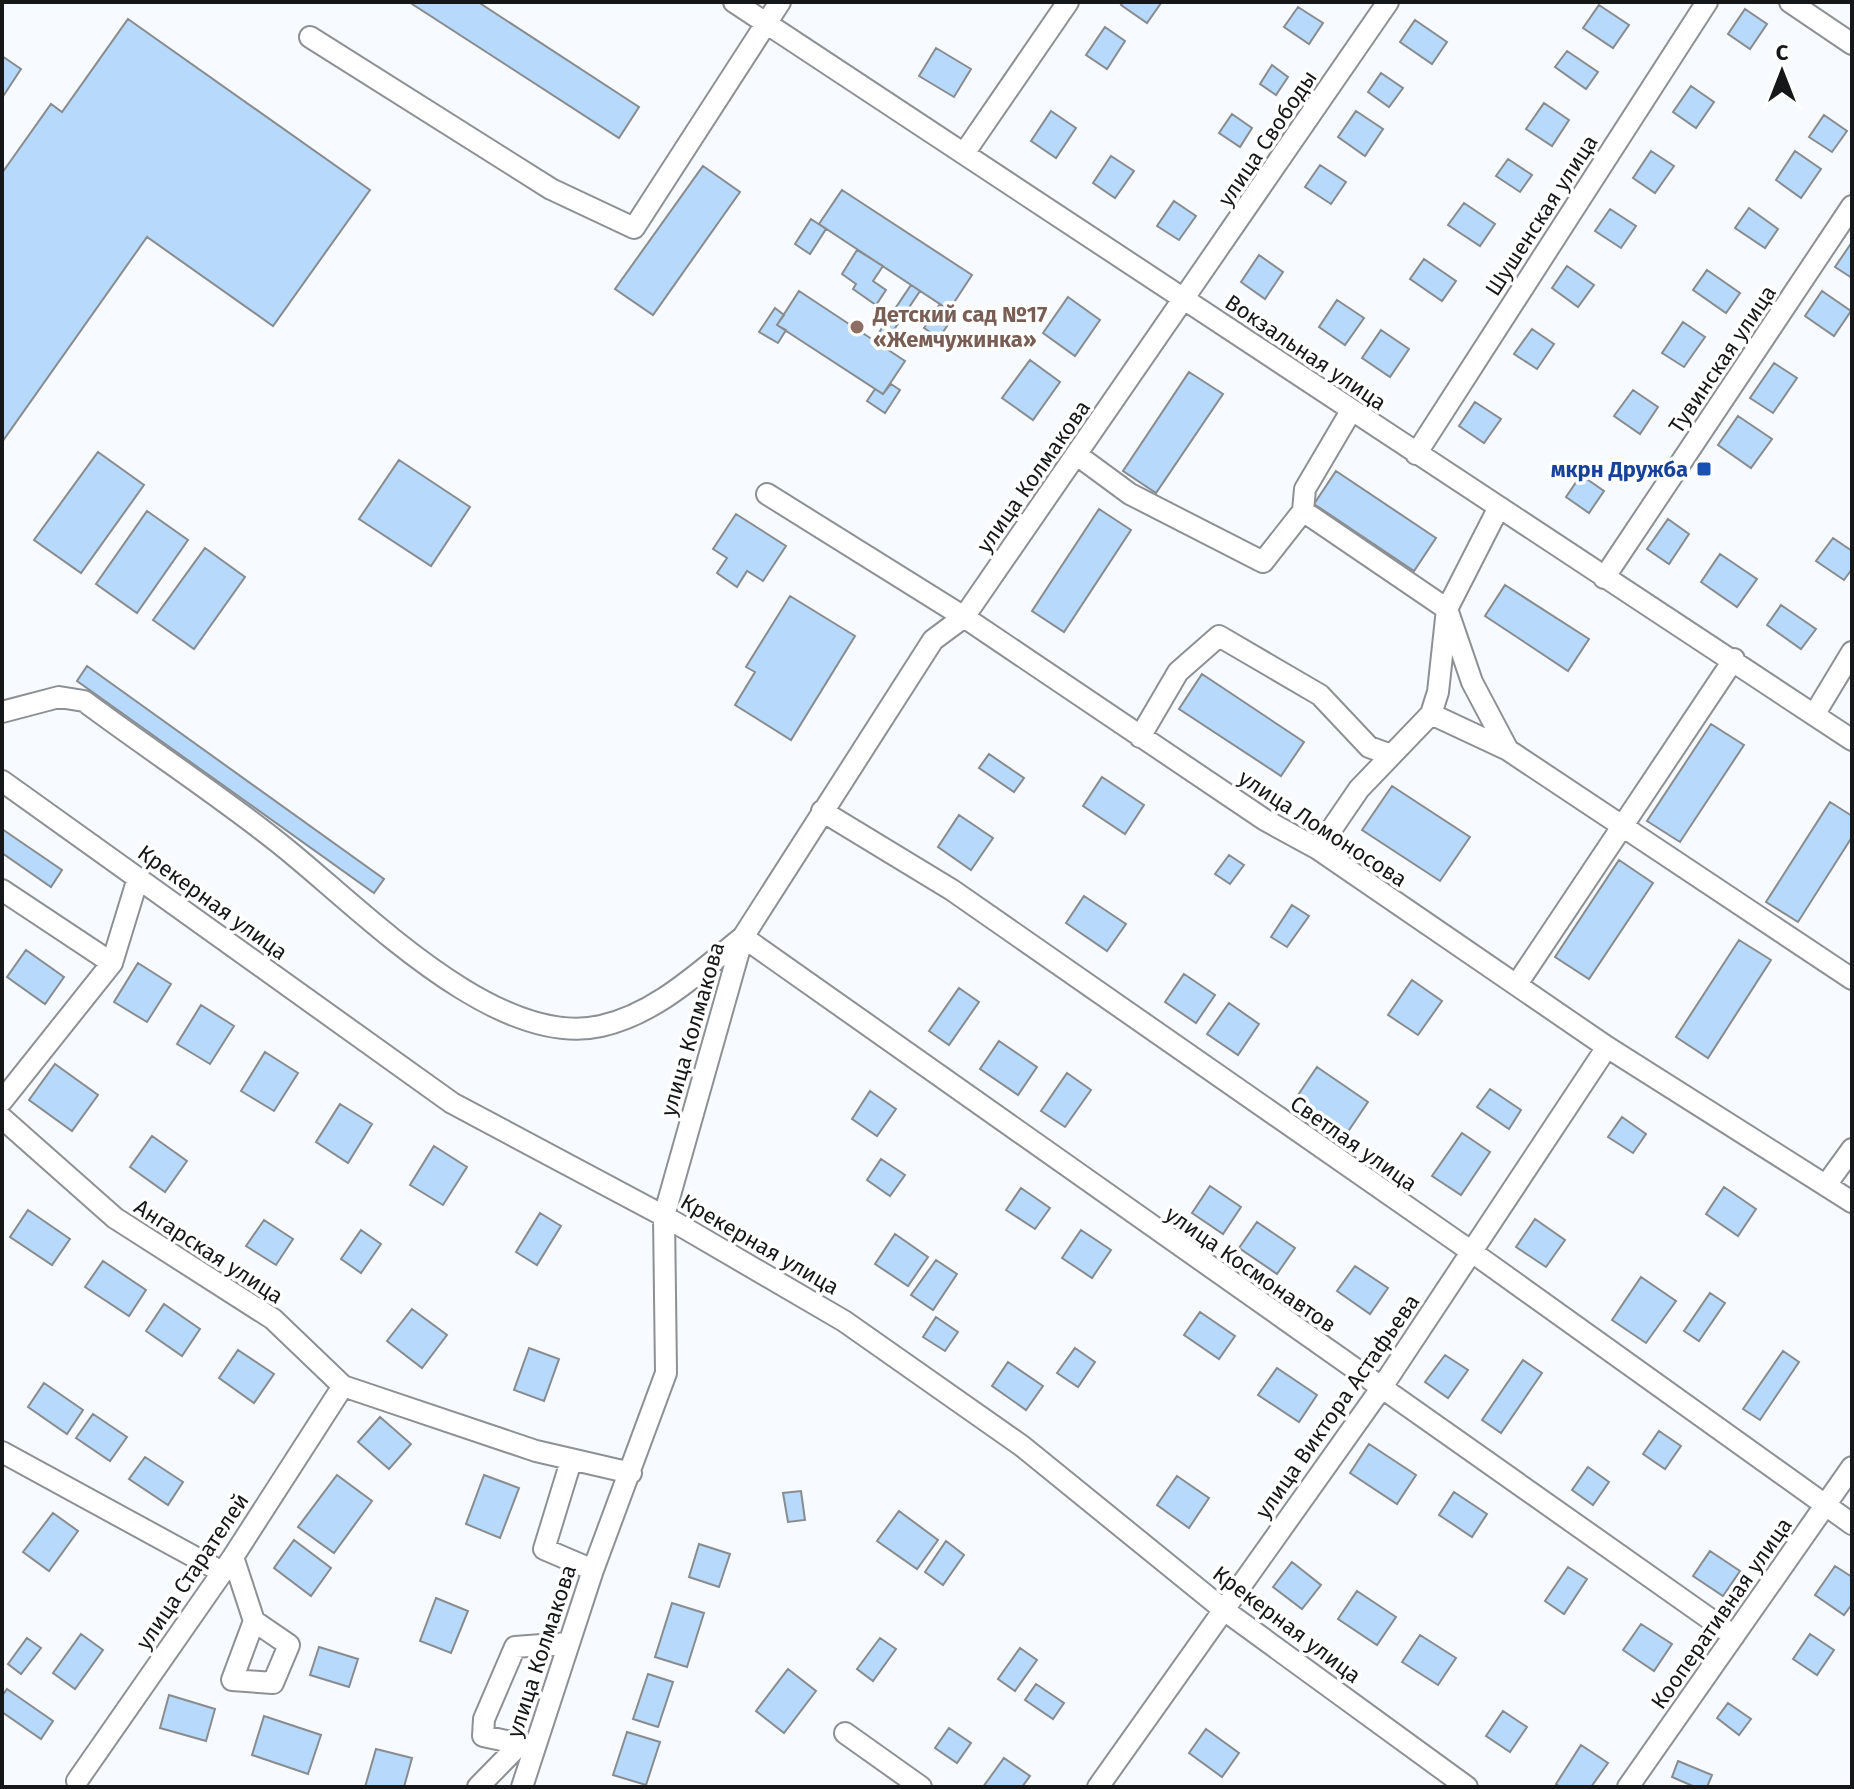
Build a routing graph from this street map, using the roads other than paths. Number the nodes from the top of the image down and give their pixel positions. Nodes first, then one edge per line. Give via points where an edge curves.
1 (734, 2) edge
2 (780, 2) edge
3 (1068, 2) edge
4 (1388, 2) edge
5 (1707, 2) edge
6 (1790, 2) edge
7 (766, 23) junction
8 (310, 37) dead end
9 (1852, 44) edge
10 (965, 152) junction
11 (1852, 206) edge
12 (1185, 300) junction
13 (1351, 411) junction
14 (1416, 454) junction
15 (1077, 455) junction
16 (767, 494) dead end
17 (1499, 507) junction
18 (1303, 511) junction
19 (1604, 578) junction
20 (1447, 609) junction
21 (964, 617) junction
22 (1852, 652) edge
23 (1734, 659) junction
24 (2, 712) edge
25 (1431, 714) junction
26 (1814, 715) junction
27 (1140, 737) junction
28 (1852, 740) edge
29 (1508, 750) junction
30 (1391, 755) junction
31 (2, 781) edge
32 (822, 811) junction
33 (1623, 827) junction
34 (1318, 849) junction
35 (138, 878) junction
36 (2, 890) edge
37 (743, 937) junction
38 (112, 963) junction
39 (1852, 979) edge
40 (1517, 984) junction
41 (1607, 1047) junction
42 (2, 1101) edge
43 (2, 1118) edge
44 (1852, 1149) edge
45 (1826, 1185) junction
46 (1852, 1202) edge
47 (664, 1216) junction
48 (1472, 1252) junction
49 (343, 1386) junction
50 (1380, 1390) junction
51 (2, 1452) edge
52 (571, 1461) junction
53 (1852, 1467) edge
54 (631, 1473) junction
55 (1825, 1507) junction
56 (1852, 1524) edge
57 (227, 1564) junction
58 (593, 1570) junction
59 (1224, 1610) junction
60 (254, 1621) dead end
61 (1734, 1636) junction
62 (569, 1643) junction
63 (845, 1733) dead end
64 (527, 1746) junction
65 (77, 1781) dead end
66 (478, 1787) edge
67 (522, 1787) edge
68 (921, 1787) edge
69 (1098, 1787) edge
70 (1467, 1787) edge
71 (1628, 1787) edge

1 - 7 street, Вокзальная улица
2 - 7 street
3 - 10 street
4 - 12 street, улица Свободы
5 - 14 street, Шушенская улица
6 - 9 street
7 - 8 street via 634,228 551,189
7 - 10 street, Вокзальная улица
10 - 12 street, Вокзальная улица
11 - 19 street, Тувинская улица
12 - 13 street, Вокзальная улица
12 - 15 street, улица Колмакова
13 - 14 street, Вокзальная улица
13 - 18 street via 1305,489
14 - 17 street, Вокзальная улица
15 - 18 street via 1130,494 1263,562
15 - 21 street, улица Колмакова
16 - 21 street, улица Ломоносова
17 - 19 street, Вокзальная улица
17 - 20 street
18 - 20 street
19 - 23 street, Вокзальная улица
20 - 25 street
20 - 29 street via 1472,682
21 - 27 street, улица Ломоносова
21 - 32 street, улица Колмакова via 933,640
22 - 26 street
23 - 26 street, Вокзальная улица
23 - 33 street
24 - 37 street via 59,697 84,701 274,838 446,982 541,1026 599,1027 640,1013
25 - 29 street
25 - 30 street
26 - 28 street, Вокзальная улица
27 - 30 street via 1178,672 1219,636 1320,695 1369,747
27 - 34 street, улица Ломоносова
29 - 33 street
30 - 34 street via 1359,789
31 - 35 street, Крекерная улица
32 - 37 street, улица Колмакова
32 - 48 street, Светлая улица via 952,890
33 - 39 street
33 - 40 street
34 - 40 street, улица Ломоносова
35 - 38 street
35 - 47 street, Крекерная улица via 452,1103
36 - 38 street
37 - 47 street, улица Колмакова
37 - 50 street, улица Космонавтов
38 - 42 street
40 - 41 street, улица Ломоносова
41 - 45 street, улица Ломоносова
41 - 48 street, улица Виктора Астафьева
43 - 49 street, Ангарская улица via 115,1218 273,1319
44 - 45 street
45 - 46 street, улица Ломоносова
47 - 54 street, улица Колмакова via 666,1373
47 - 59 street, Крекерная улица via 844,1321 1022,1446
48 - 50 street, улица Виктора Астафьева
48 - 55 street, Светлая улица
49 - 52 street, Ангарская улица
49 - 57 street, улица Старателей
50 - 59 street, улица Виктора Астафьева
50 - 61 street, улица Космонавтов
51 - 57 street
52 - 54 street, Ангарская улица
52 - 58 street via 544,1549
53 - 55 street, Кооперативная улица
54 - 58 street, улица Колмакова
55 - 56 street, Светлая улица
55 - 61 street, Кооперативная улица
57 - 60 street
57 - 65 street, улица Старателей
58 - 62 street, улица Колмакова
59 - 69 street, улица Виктора Астафьева
59 - 70 street, Крекерная улица
61 - 71 street, Кооперативная улица
62 - 64 street, улица Колмакова
62 - 64 street via 515,1647 500,1674 483,1736
63 - 68 street
64 - 66 street
64 - 67 street, улица Колмакова

